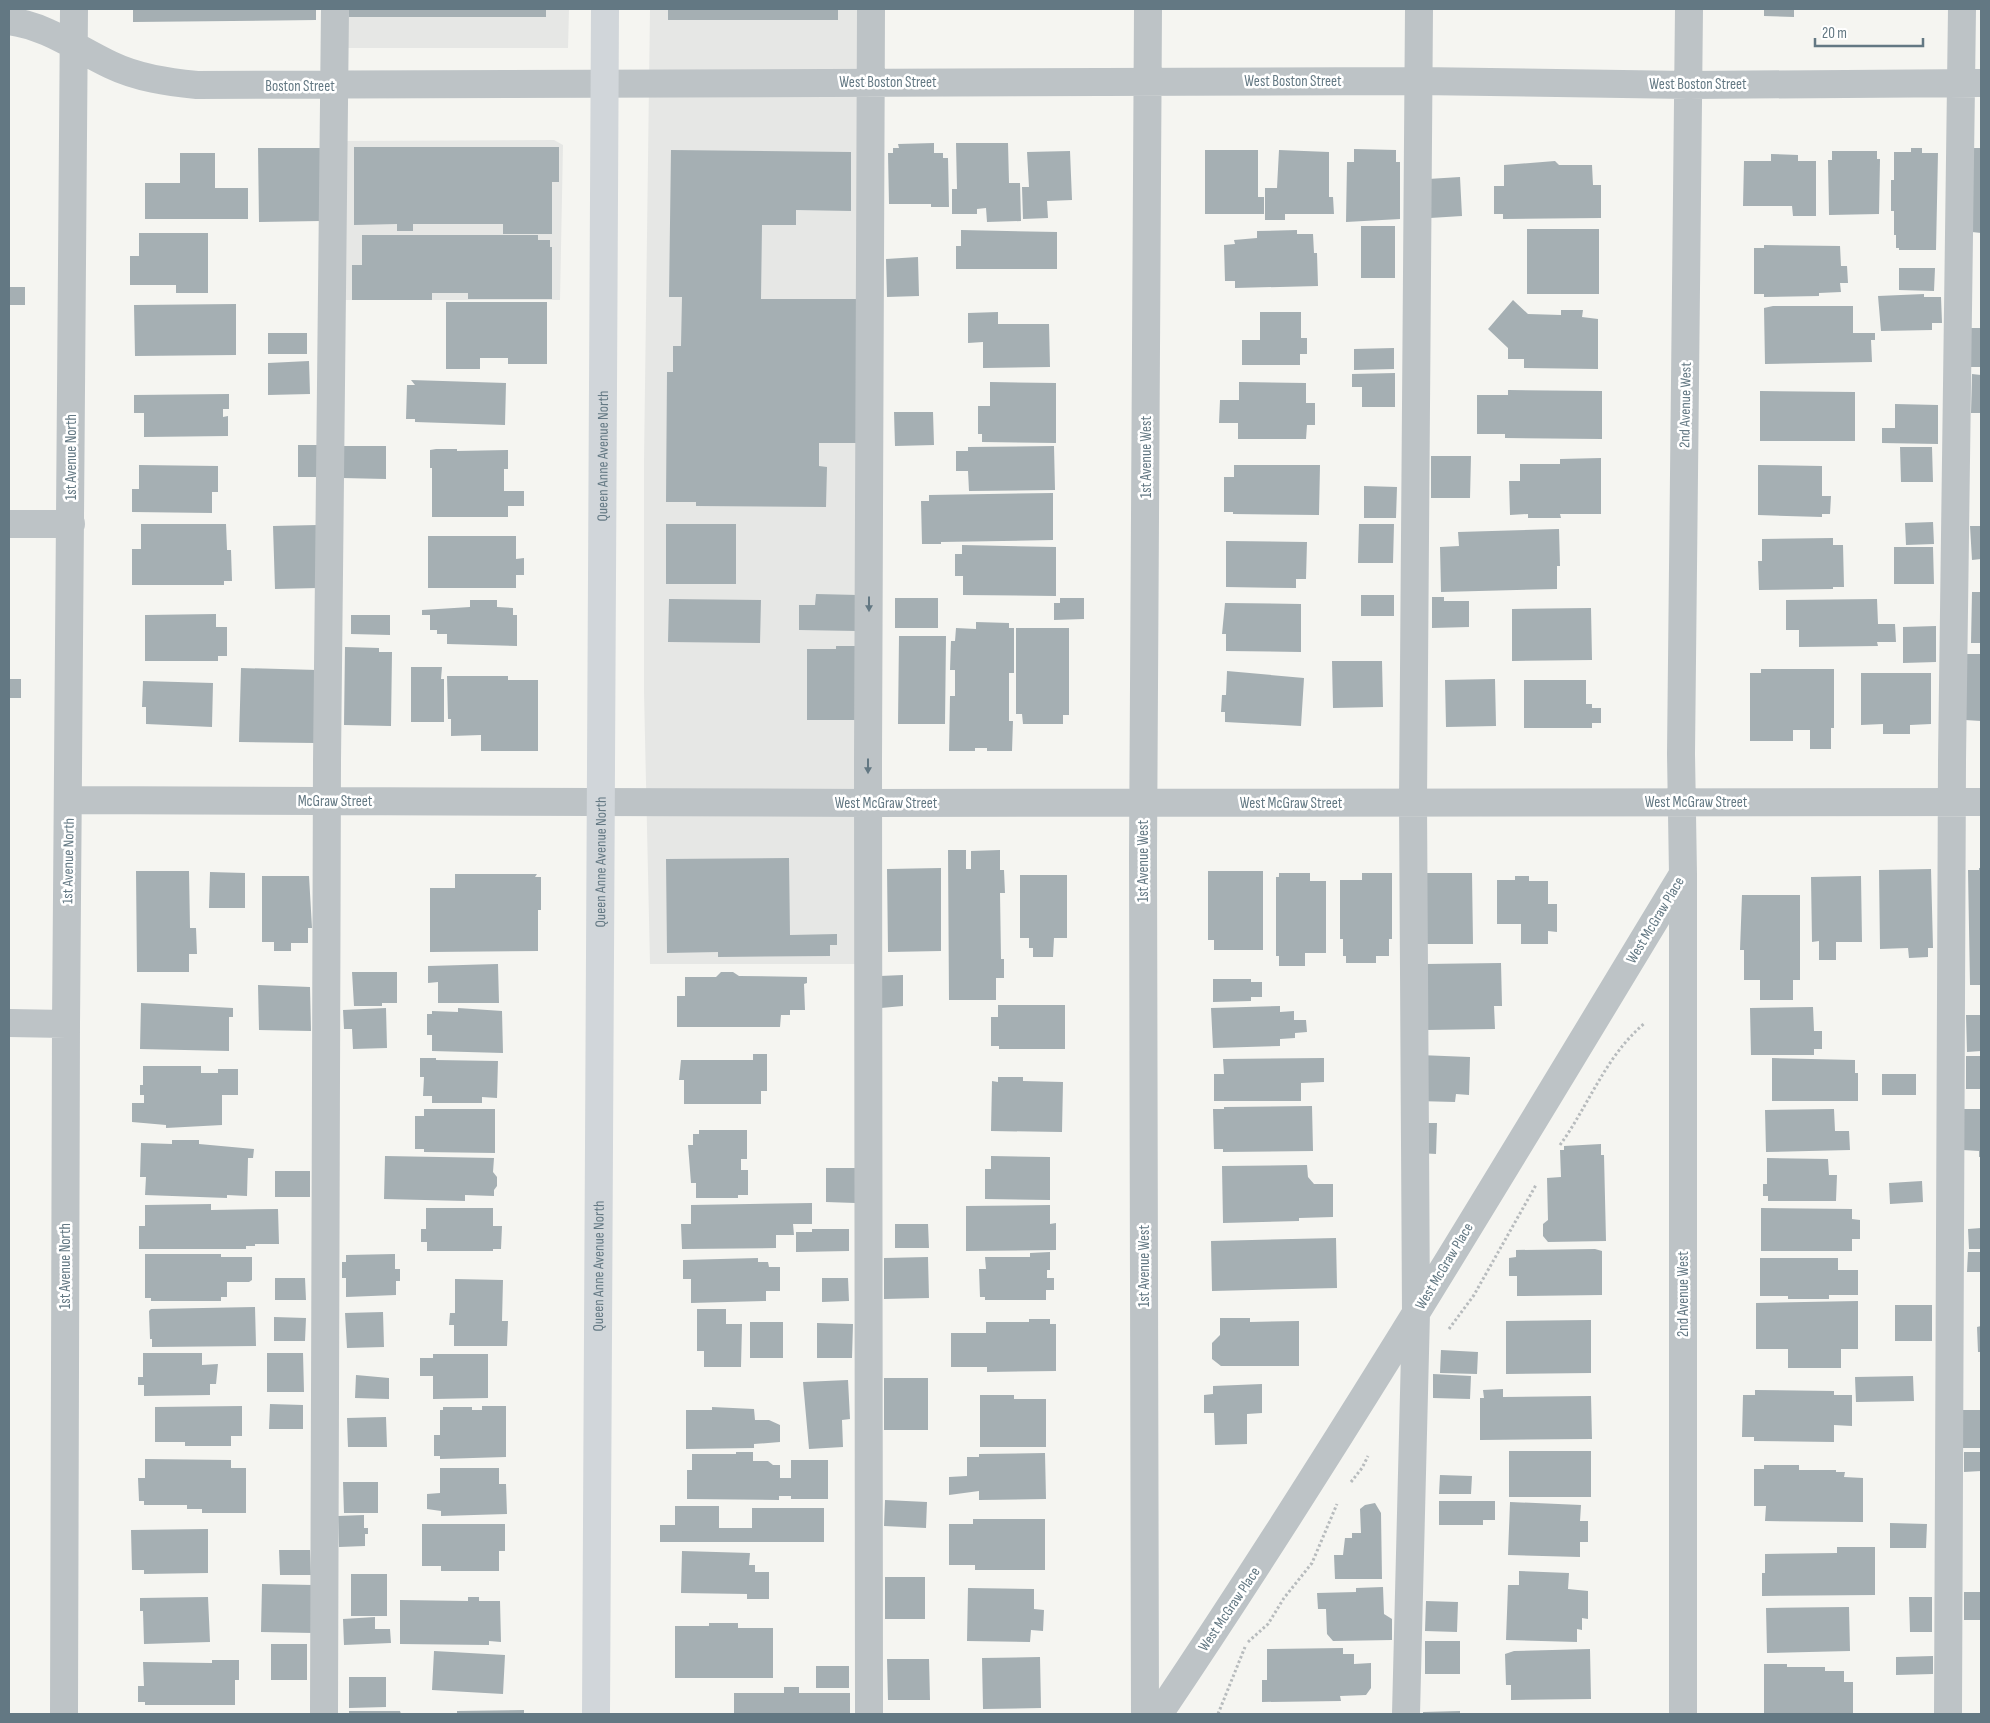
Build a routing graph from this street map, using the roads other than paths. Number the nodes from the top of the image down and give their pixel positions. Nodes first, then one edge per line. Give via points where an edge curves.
1 (74, 9) edge
2 (335, 9) edge
3 (604, 9) edge
4 (871, 9) edge
5 (1148, 9) edge
6 (1419, 9) edge
7 (1689, 9) edge
8 (1962, 9) edge
9 (9, 21) edge
10 (74, 44) junction
11 (1418, 81) junction
12 (870, 82) junction
13 (1148, 82) junction
14 (1972, 83) edge
15 (604, 84) junction
16 (335, 85) junction
17 (1688, 85) junction
18 (9, 524) edge
19 (71, 524) junction
20 (69, 800) junction
21 (327, 801) junction
22 (601, 802) junction
23 (1413, 802) junction
24 (1681, 802) junction
25 (1952, 802) junction
26 (1981, 802) edge
27 (868, 803) junction
28 (1144, 803) junction
29 (1683, 874) junction
30 (9, 1023) edge
31 (66, 1024) junction
32 (1416, 1313) junction
33 (64, 1714) edge
34 (324, 1714) edge
35 (596, 1714) edge
36 (869, 1714) edge
37 (1145, 1714) edge
38 (1159, 1714) edge
39 (1406, 1714) edge
40 (1683, 1714) edge
41 (1948, 1714) edge

1 - 10 street, 1st Avenue North
2 - 16 street
3 - 15 main road, Queen Anne Avenue North
4 - 12 street
5 - 13 street, 1st Avenue West
6 - 11 street
7 - 17 street, 2nd Avenue West
8 - 14 street
9 - 10 street, Boston Street via 37,28
10 - 16 street, Boston Street via 112,65 168,82 215,86
10 - 19 street, 1st Avenue North
11 - 13 street, West Boston Street
11 - 17 street, West Boston Street
11 - 23 street
12 - 13 street, West Boston Street
12 - 15 street, West Boston Street
12 -> 27 street
13 - 28 street, 1st Avenue West
14 - 17 street, West Boston Street
14 - 25 street
15 - 16 street, Boston Street
15 - 22 main road, Queen Anne Avenue North
16 - 21 street
17 - 24 street, 2nd Avenue West
18 - 19 street
19 - 20 street, 1st Avenue North
20 - 21 street, McGraw Street
20 - 31 street, 1st Avenue North
21 - 22 street, McGraw Street
21 - 34 street
22 - 27 street, West McGraw Street
22 - 35 main road, Queen Anne Avenue North
23 - 24 street, West McGraw Street
23 - 28 street, West McGraw Street
23 - 32 street
24 - 25 street, West McGraw Street
24 - 29 street, West McGraw Place
25 - 26 street, West McGraw Street
25 - 41 street
27 - 28 street, West McGraw Street
27 - 36 street
28 - 37 street, 1st Avenue West
29 - 32 street, West McGraw Place
29 - 40 street, 2nd Avenue West
30 - 31 street
31 - 33 street, 1st Avenue North
32 - 38 street, West McGraw Place via 1253,1574
32 - 39 street

